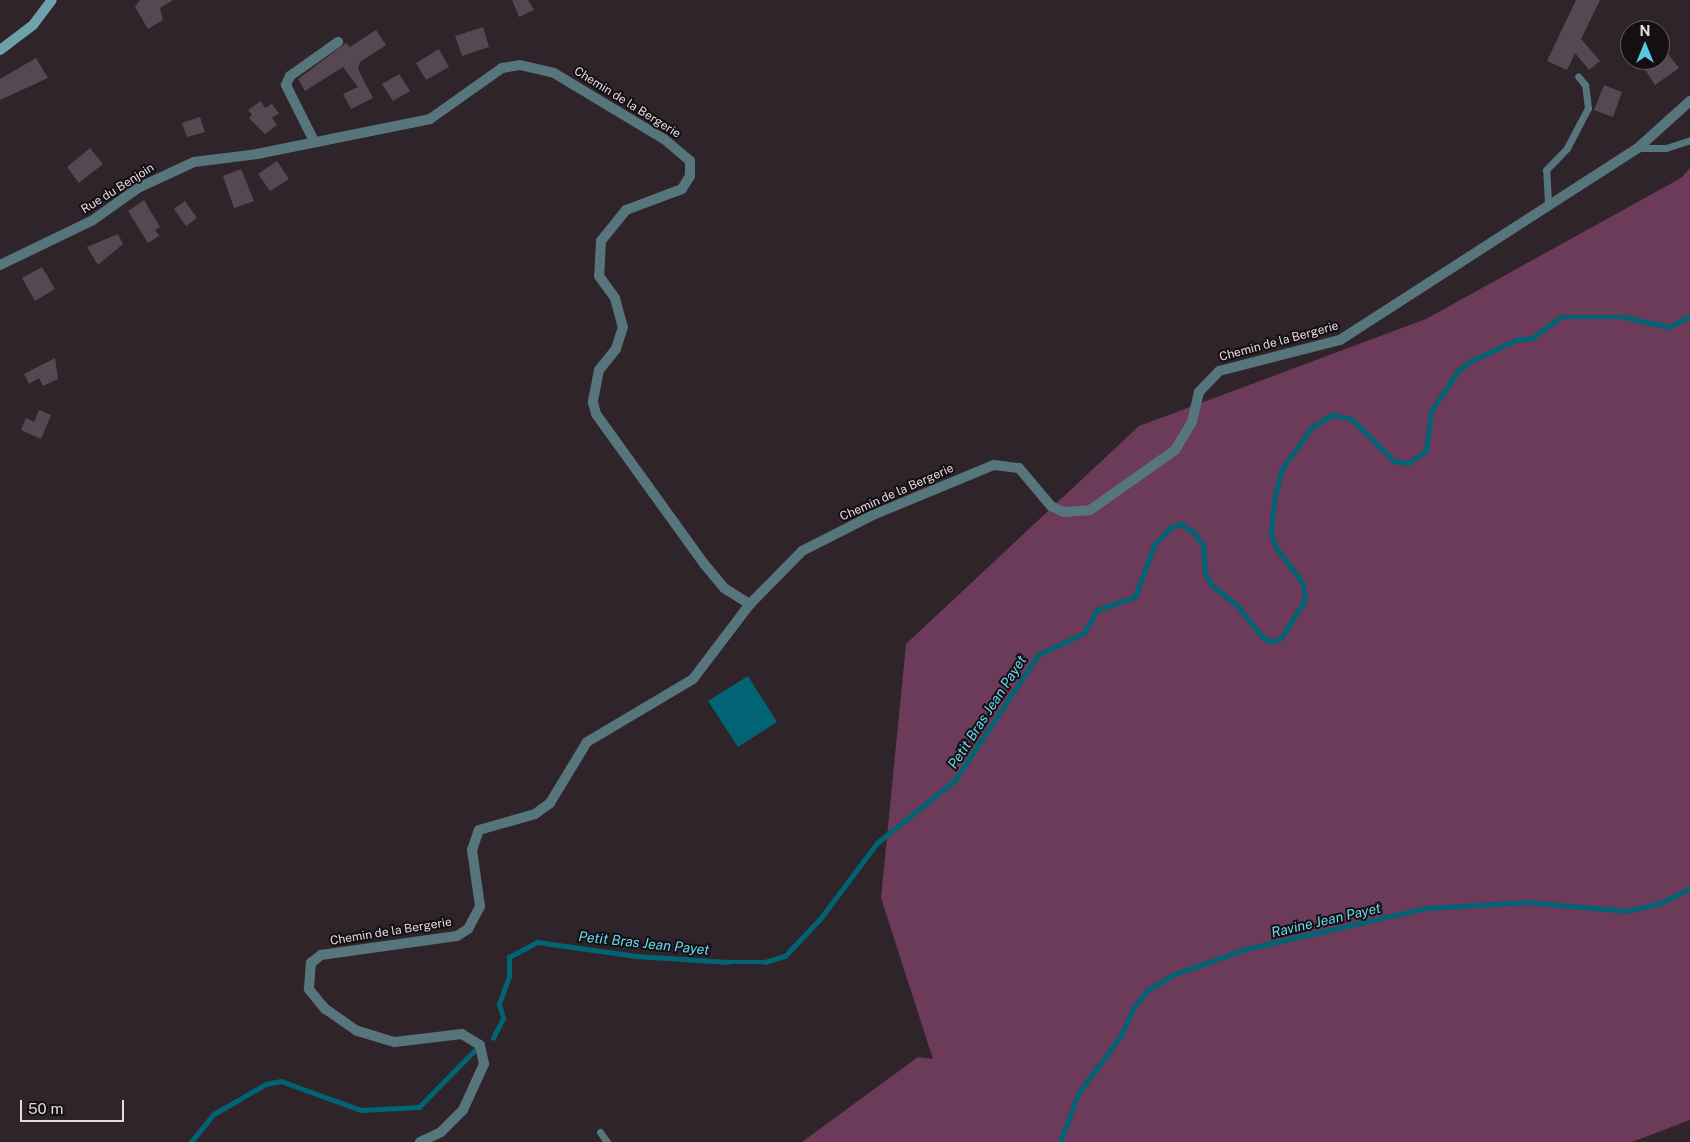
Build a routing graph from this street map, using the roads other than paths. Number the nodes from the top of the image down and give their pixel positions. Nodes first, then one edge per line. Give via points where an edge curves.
1 (52, 0) edge
2 (338, 42) dead end
3 (0, 50) edge
4 (520, 65) joint
5 (1578, 76) dead end
6 (1690, 101) edge
7 (1690, 140) edge
8 (314, 141) junction
9 (1638, 148) junction
10 (1548, 203) junction
11 (0, 265) edge
12 (750, 604) junction
13 (600, 1132) dead end
14 (420, 1142) edge
15 (607, 1142) edge

1 - 3 street via 33,25
2 - 8 street via 290,76 286,85
4 - 8 street, Rue du Benjoin via 487,77 430,119
4 - 12 street, Chemin de la Bergerie via 554,73 664,139 690,161 690,176 682,189 626,210 601,241 599,276 615,298 623,327 616,349 599,370 593,402 596,414 705,564 724,588
5 - 10 lane via 1585,85 1588,108 1567,148 1546,170
6 - 9 street, Chemin de la Bergerie
7 - 9 lane via 1666,148
8 - 11 street, Rue du Benjoin via 194,162 138,188 93,220
9 - 10 street, Chemin de la Bergerie
10 - 12 street, Chemin de la Bergerie via 1340,340 1219,371 1199,392 1192,422 1175,450 1090,510 1057,509 1019,468 994,465 873,514 802,551
12 - 14 street, Chemin de la Bergerie via 693,680 587,742 570,763 550,803 535,814 479,830 472,850 480,906 468,929 457,936 321,955 311,963 309,990 325,1009 357,1031 394,1042 468,1034 480,1045 484,1064 463,1110 442,1132
13 - 15 lane

